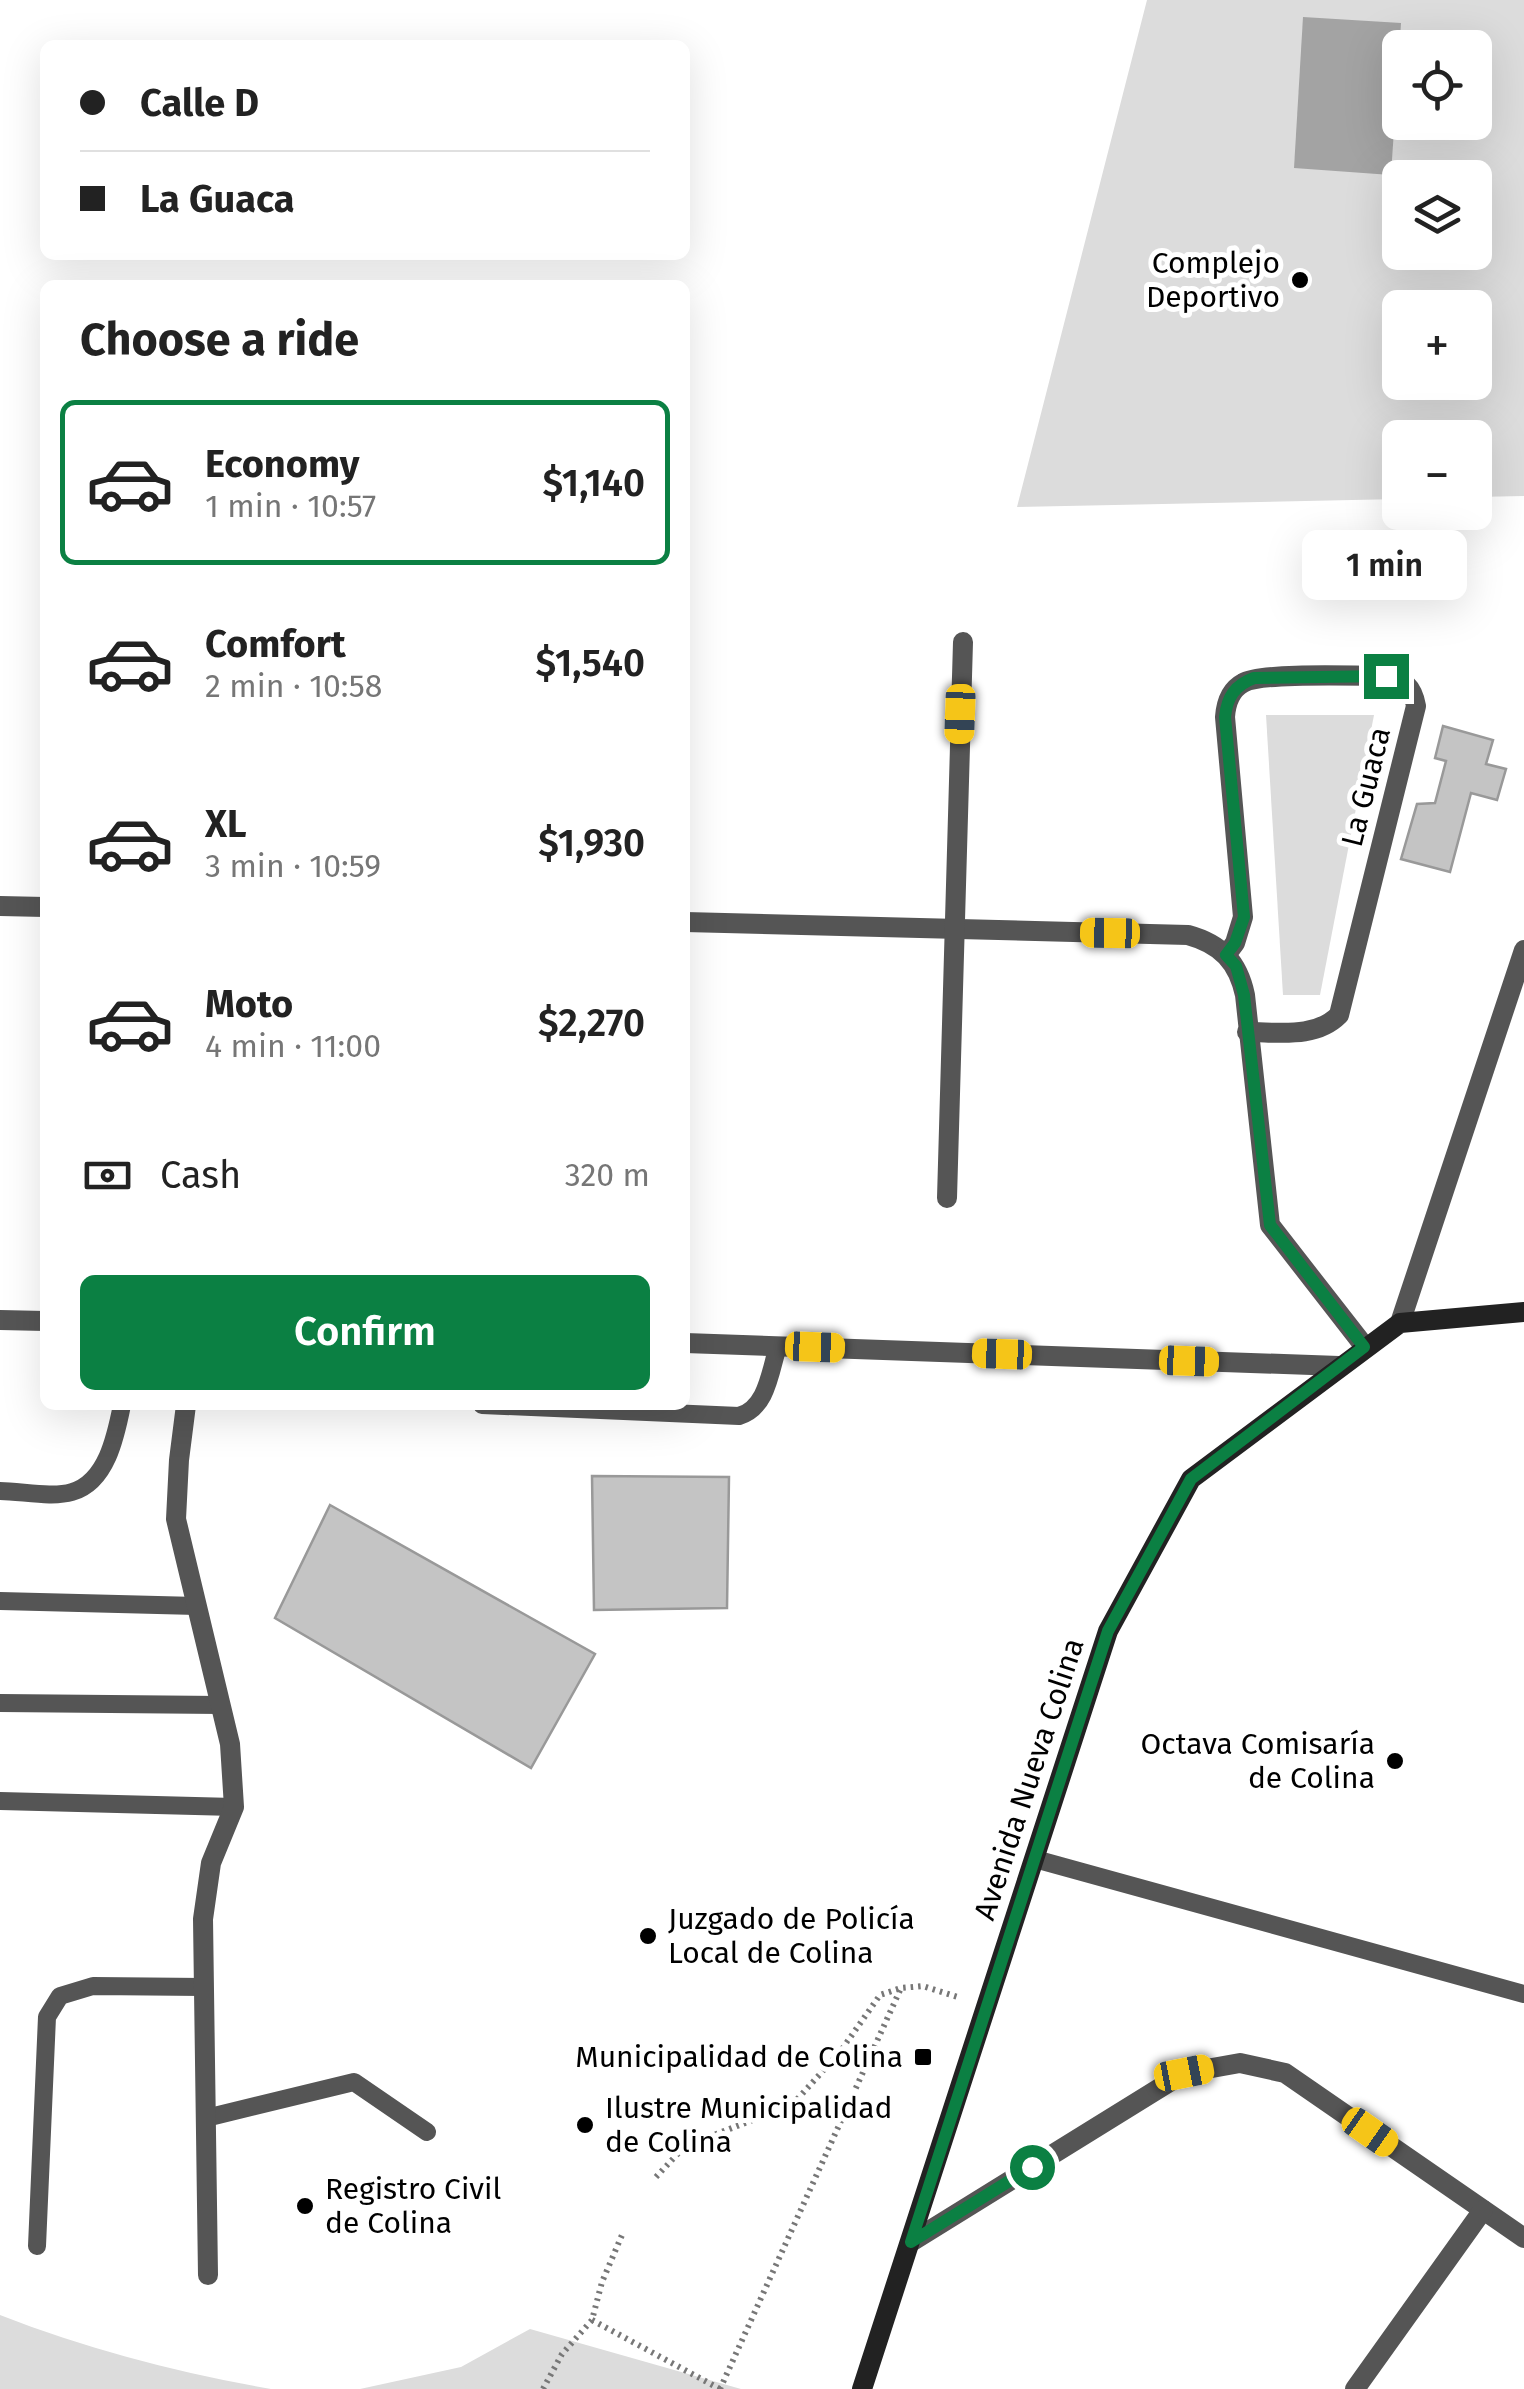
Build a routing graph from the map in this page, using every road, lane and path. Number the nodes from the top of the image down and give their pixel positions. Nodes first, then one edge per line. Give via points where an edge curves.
1 (962, 642) dead end
2 (0, 906) edge
3 (40, 907) edge
4 (690, 922) edge
5 (954, 929) junction
6 (1524, 950) edge
7 (1226, 955) junction
8 (1247, 1032) junction
9 (947, 1198) dead end
10 (1524, 1312) edge
11 (0, 1320) edge
12 (40, 1321) edge
13 (1400, 1323) junction
14 (690, 1342) edge
15 (778, 1346) junction
16 (1364, 1347) junction
17 (1339, 1366) junction
18 (121, 1410) edge
19 (185, 1410) edge
20 (599, 1410) edge
21 (0, 1491) edge
22 (0, 1602) edge
23 (197, 1606) junction
24 (0, 1703) edge
25 (221, 1705) junction
26 (0, 1800) edge
27 (234, 1807) junction
28 (1034, 1859) junction
29 (204, 1987) junction
30 (901, 1988) junction
31 (1524, 1994) edge
32 (987, 2006) junction
33 (206, 2118) junction
34 (426, 2132) dead end
35 (656, 2177) dead end
36 (1483, 2210) junction
37 (622, 2236) dead end
38 (1524, 2238) edge
39 (911, 2242) junction
40 (37, 2246) dead end
41 (208, 2275) dead end
42 (592, 2320) junction
43 (543, 2389) edge
44 (720, 2389) edge
45 (862, 2389) edge
46 (1356, 2389) edge

1 - 5 street
2 - 3 street
4 - 5 street
5 - 7 street via 1188,934
5 - 9 street
6 - 13 street
7 - 8 street via 1242,980
7 - 8 street, La Guaca via 1244,917 1226,703 1254,678 1403,681 1416,706 1345,1004 1321,1029
8 - 16 street via 1270,1225
10 - 13 street
11 - 12 street
13 - 16 street, Avenida Nueva Colina
14 - 15 street
15 - 17 street
15 - 20 lane via 753,1412
16 - 17 street, Avenida Nueva Colina
17 - 28 street, Avenida Nueva Colina via 1191,1479 1108,1631
18 - 21 lane via 105,1462 88,1484 71,1493
19 - 23 street via 176,1518
22 - 23 lane
23 - 25 street
24 - 25 lane
25 - 27 street
26 - 27 lane
27 - 29 street via 211,1863 202,1919
28 - 31 lane
28 - 32 street, Avenida Nueva Colina
29 - 33 street
29 - 40 lane via 92,1986 60,1996 47,2017
30 - 32 path via 923,1986
30 - 35 path via 880,1995 792,2105 685,2146
30 - 44 path
32 - 39 street, Avenida Nueva Colina
33 - 34 lane via 354,2082
33 - 41 street
36 - 38 street
36 - 39 street via 1285,2073 1240,2063 1184,2073
36 - 46 street
37 - 42 path
39 - 45 street, Avenida Nueva Colina
42 - 43 path
42 - 44 path

